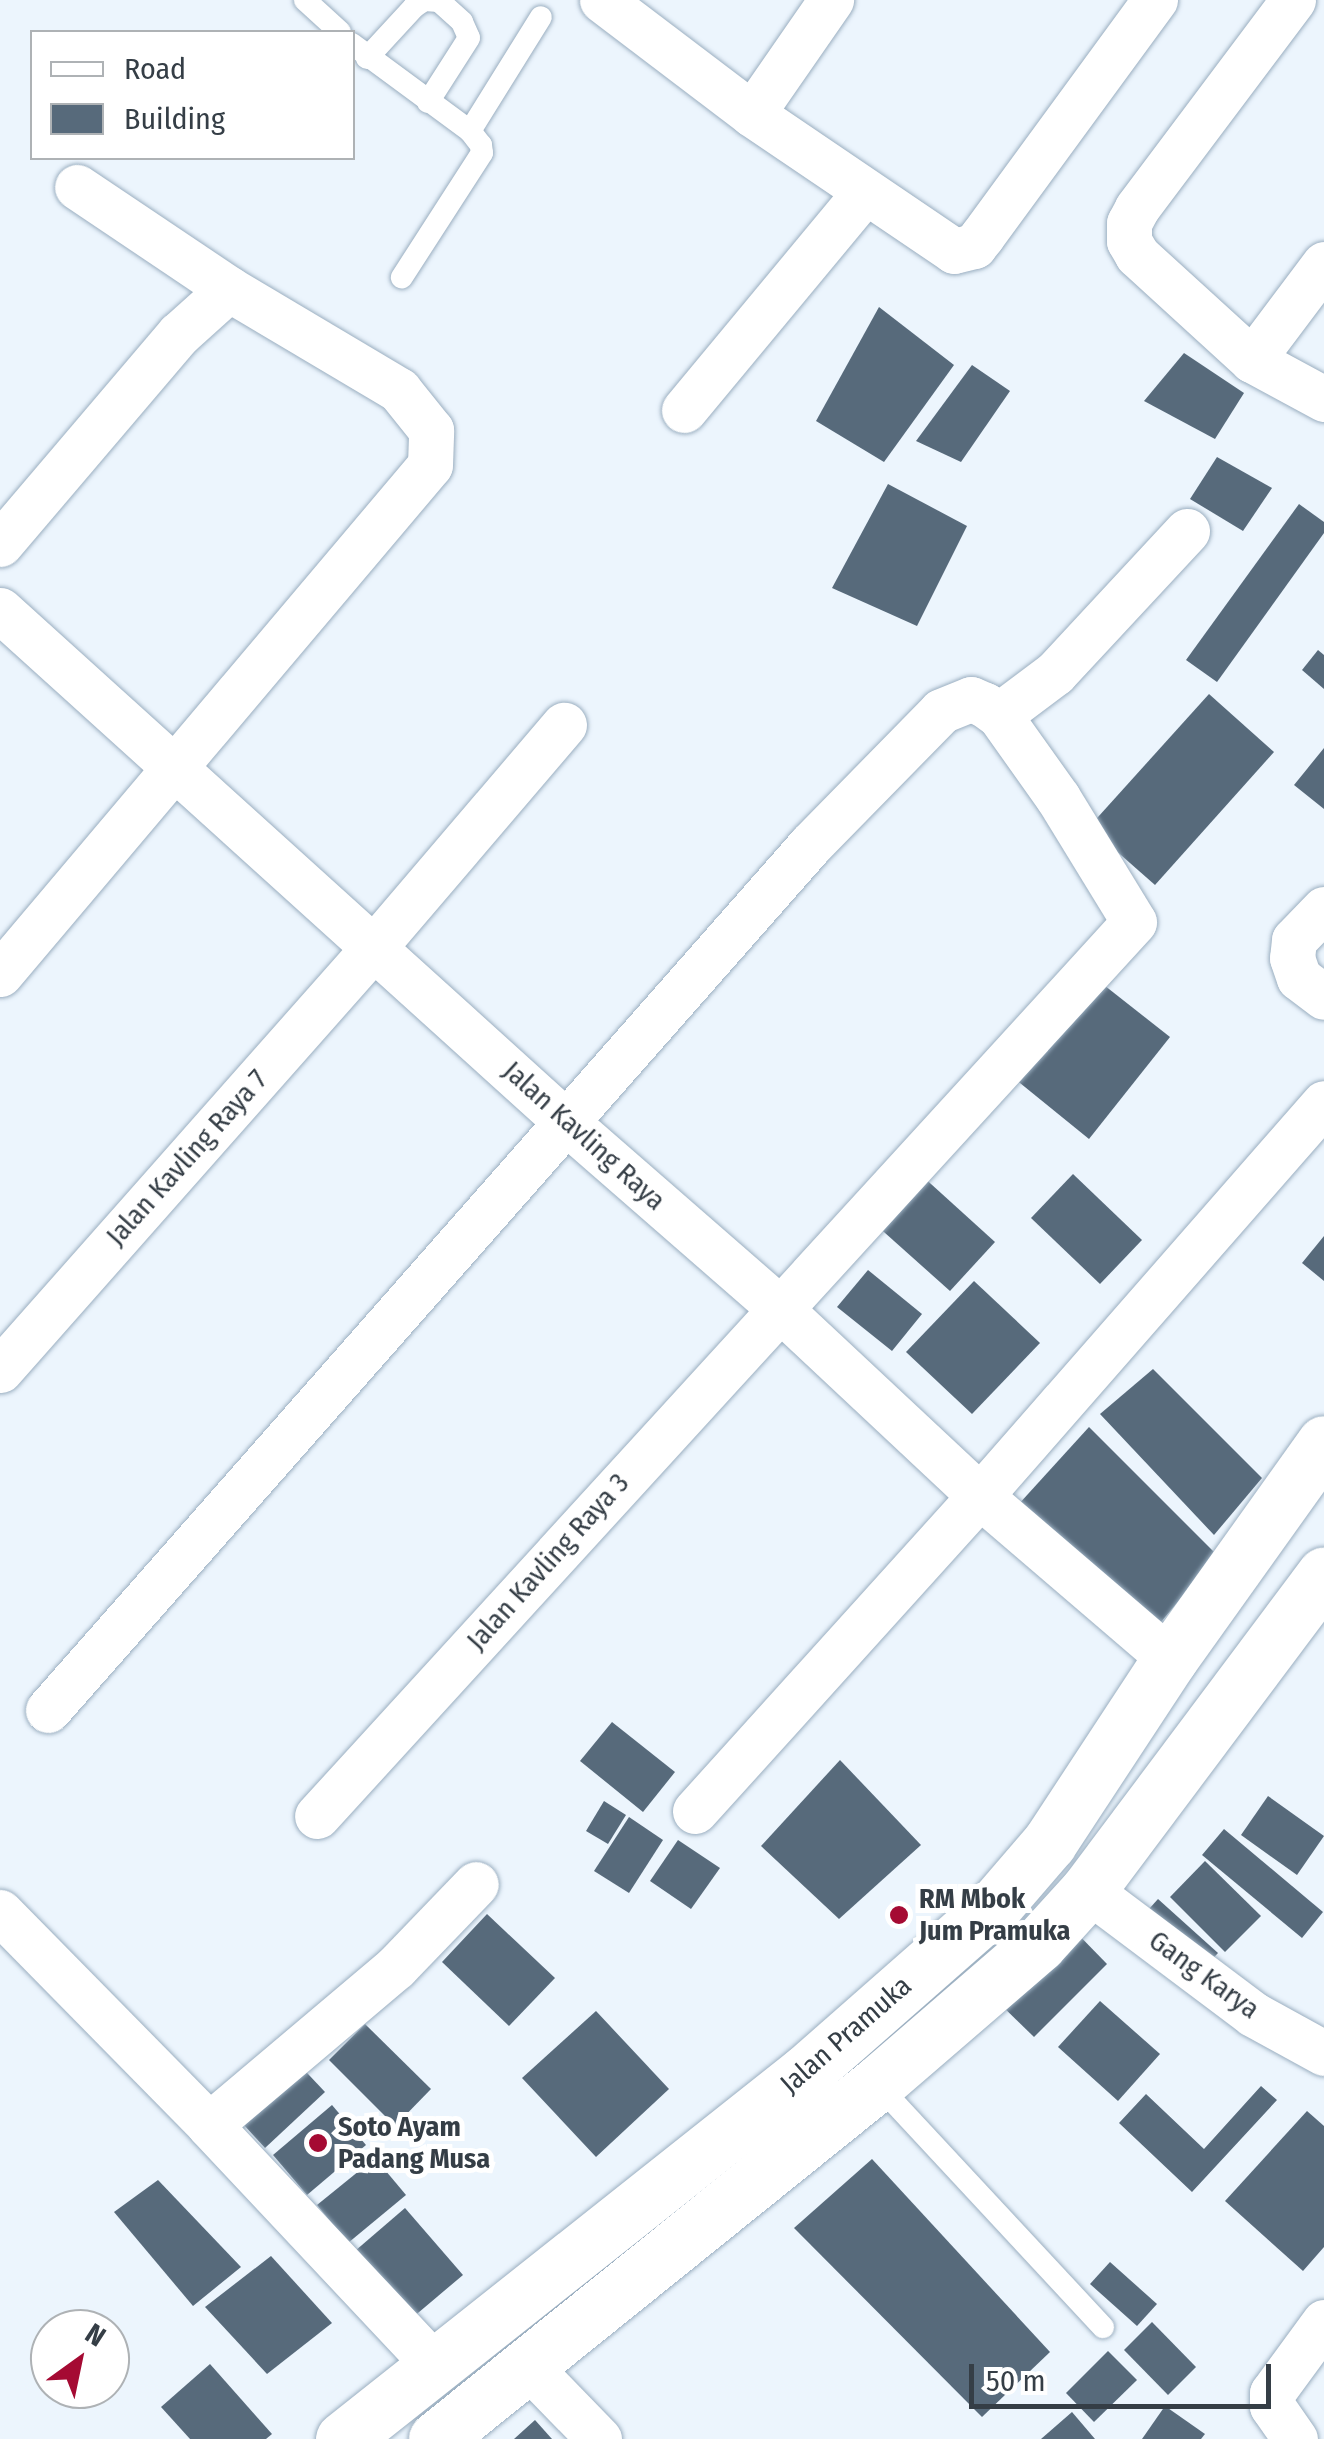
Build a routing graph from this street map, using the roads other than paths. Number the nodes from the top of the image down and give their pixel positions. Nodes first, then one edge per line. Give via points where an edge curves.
1 (305, 0) edge
2 (602, 0) edge
3 (831, 0) edge
4 (1155, 0) edge
5 (1293, 0) edge
6 (541, 18) dead end
7 (338, 30) edge
8 (360, 51) edge
9 (428, 102) junction
10 (752, 114) junction
11 (470, 131) junction
12 (77, 187) dead end
13 (864, 193) junction
14 (402, 276) dead end
15 (1320, 276) edge
16 (229, 290) junction
17 (1252, 360) junction
18 (1324, 399) edge
19 (684, 410) dead end
20 (1187, 530) dead end
21 (0, 544) edge
22 (0, 610) edge
23 (999, 716) junction
24 (564, 725) dead end
25 (175, 771) junction
26 (1324, 909) edge
27 (376, 946) junction
28 (0, 974) edge
29 (1324, 996) edge
30 (1324, 1103) edge
31 (566, 1122) junction
32 (779, 1308) junction
33 (0, 1370) edge
34 (1324, 1443) edge
35 (980, 1496) junction
36 (1324, 1574) edge
37 (1170, 1659) junction
38 (48, 1710) dead end
39 (1130, 1726) junction
40 (1187, 1756) junction
41 (695, 1811) dead end
42 (317, 1816) dead end
43 (476, 1884) dead end
44 (1088, 1890) junction
45 (0, 1912) edge
46 (1324, 2053) edge
47 (878, 2084) junction
48 (209, 2125) junction
49 (594, 2236) junction
50 (630, 2282) junction
51 (1324, 2322) edge
52 (1102, 2327) dead end
53 (435, 2366) junction
54 (528, 2366) junction
55 (346, 2438) edge
56 (436, 2439) edge
57 (599, 2439) edge
58 (1295, 2439) edge

1 - 7 lane
2 - 10 street
3 - 10 street
4 - 13 street via 974,246 945,248
5 - 17 street via 1129,223 1128,240 1137,255
6 - 11 lane
8 - 9 lane
8 - 9 lane via 424,0 439,1 469,38
9 - 11 lane
10 - 13 street
11 - 14 lane via 482,153
12 - 16 street
13 - 19 street
15 - 17 street
16 - 21 street via 179,334
16 - 25 street via 399,390 431,430 430,465
17 - 18 street
20 - 23 street via 1055,673
22 - 25 street, Jalan Kavling Raya
23 - 31 street via 970,699 924,726
23 - 32 street, Jalan Kavling Raya 3 via 1134,922
24 - 27 street, Jalan Kavling Raya 7
25 - 27 street, Jalan Kavling Raya
25 - 28 street
26 - 29 street via 1294,940 1292,958 1299,978
27 - 31 street, Jalan Kavling Raya
27 - 33 street, Jalan Kavling Raya 7
30 - 35 street
31 - 32 street, Jalan Kavling Raya
31 - 38 street
32 - 35 street, Jalan Kavling Raya
32 - 42 street, Jalan Kavling Raya 3
34 - 37 main road, Jalan Pramuka
35 - 37 street, Jalan Kavling Raya
35 - 41 street
36 - 40 main road, Jalan Pramuka
37 - 39 main road, Jalan Pramuka
39 - 40 main road
39 - 49 main road, Jalan Pramuka via 1050,1842 993,1908 806,2072
40 - 44 main road, Jalan Pramuka
43 - 48 street via 396,1967
44 - 46 street, Gang Karya via 1253,2014
44 - 47 main road, Jalan Pramuka via 1039,1944
45 - 48 street
47 - 50 main road, Jalan Pramuka
47 - 52 lane
48 - 53 street
49 - 50 main road
49 - 53 main road, Jalan Pramuka
50 - 54 main road, Jalan Pramuka
51 - 58 street via 1272,2392 1272,2406
53 - 55 main road, Jalan Pramuka
54 - 56 main road, Jalan Pramuka
54 - 57 street

